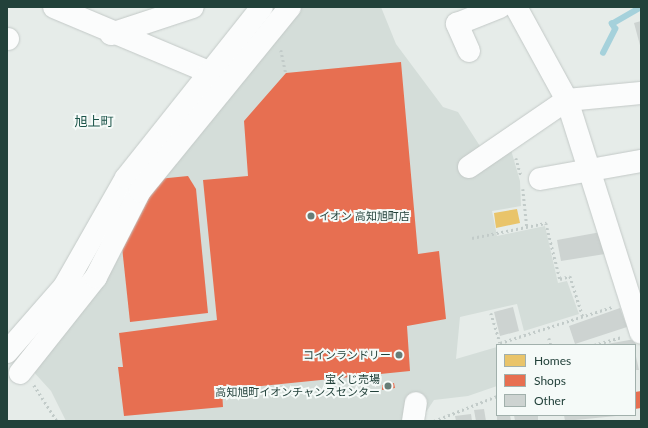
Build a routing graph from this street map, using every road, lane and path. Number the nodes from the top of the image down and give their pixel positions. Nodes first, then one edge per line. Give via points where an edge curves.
1 (54, 7) edge
2 (193, 7) edge
3 (262, 7) edge
4 (290, 7) edge
5 (500, 7) edge
6 (516, 7) edge
7 (111, 34) junction
8 (469, 51) dead end
9 (211, 73) junction
10 (641, 93) edge
11 (567, 100) junction
12 (641, 160) edge
13 (469, 167) dead end
14 (590, 168) junction
15 (540, 179) dead end
16 (472, 238) dead end
17 (98, 252) junction
18 (630, 302) junction
19 (491, 313) dead end
20 (583, 317) junction
21 (634, 335) edge
22 (549, 338) dead end
23 (551, 344) edge
24 (598, 344) edge
25 (12, 364) edge
26 (496, 396) edge
27 (57, 421) edge
28 (434, 421) edge

1 - 7 street
2 - 7 street
3 - 9 street
4 - 17 street via 140,192
5 - 8 street via 457,24
6 - 11 street
7 - 9 street
9 - 17 street via 126,178
10 - 11 street
11 - 13 street
11 - 14 street
12 - 14 street
14 - 15 street
14 - 18 street
16 - 20 path via 546,222 560,279 570,276
17 - 25 street via 64,287
18 - 20 path
18 - 21 street
19 - 20 path via 500,343
21 - 24 path
22 - 23 path
25 - 27 path via 48,402
26 - 28 path

